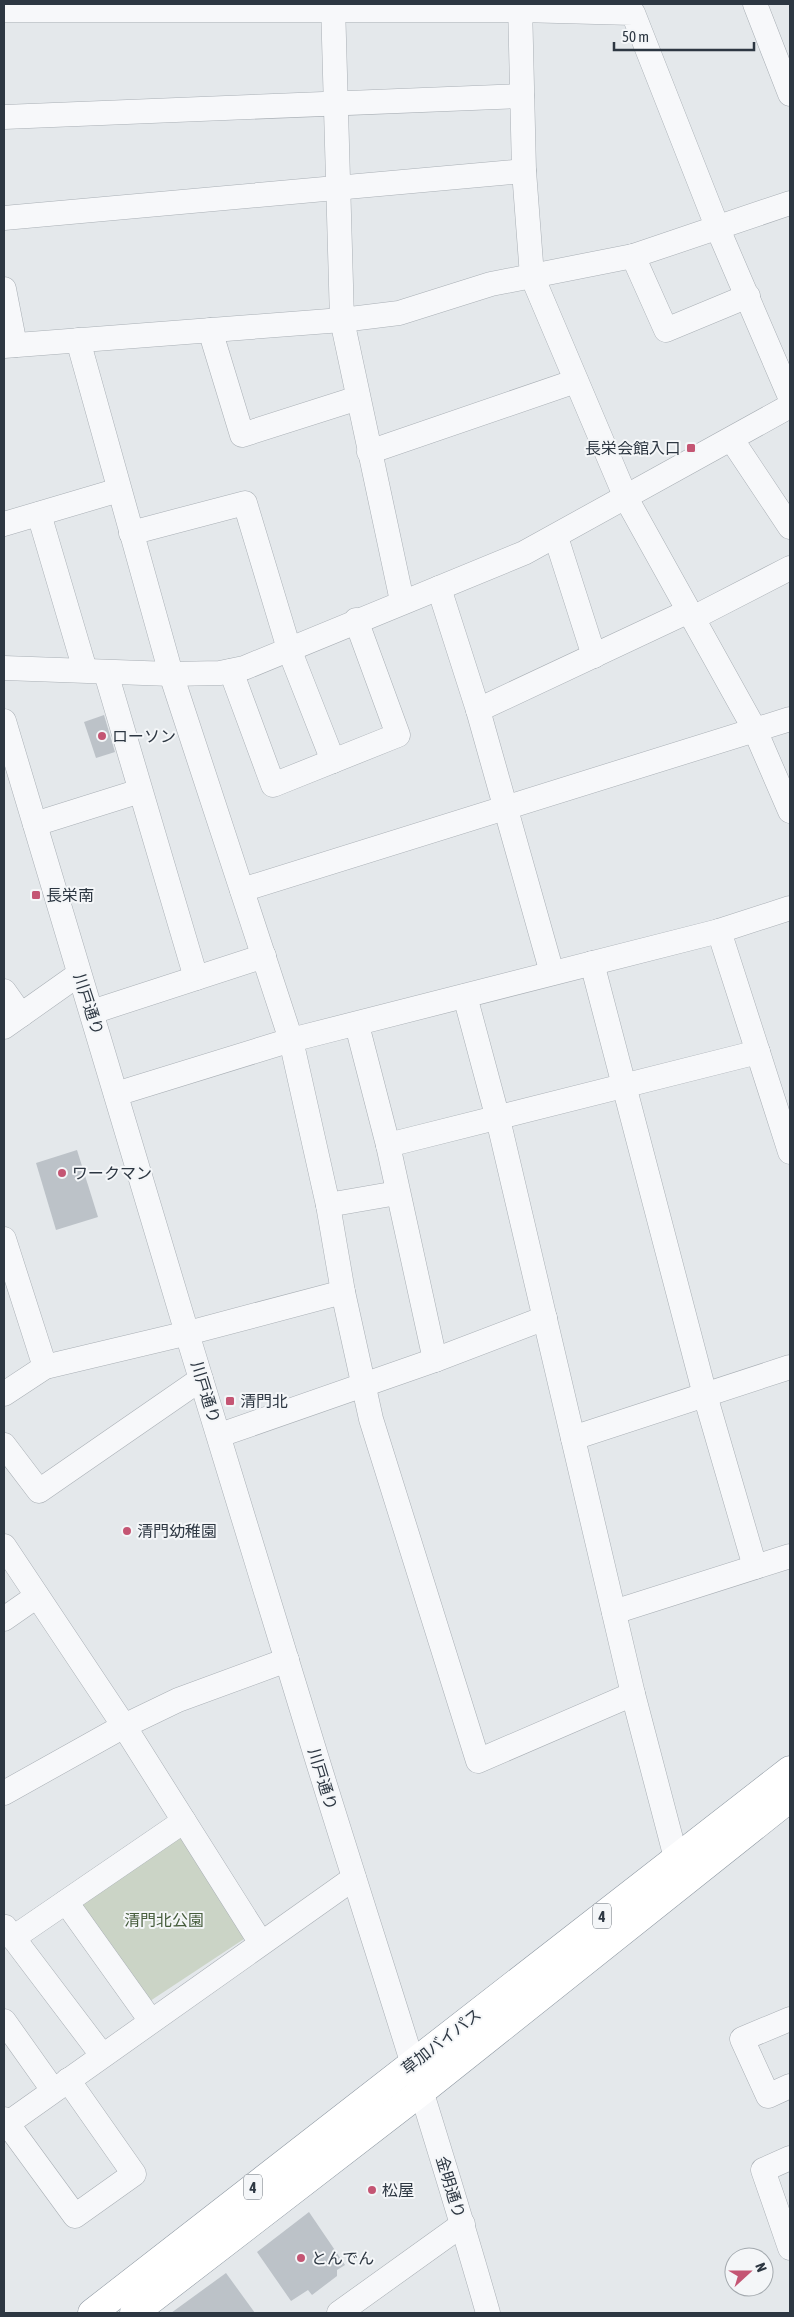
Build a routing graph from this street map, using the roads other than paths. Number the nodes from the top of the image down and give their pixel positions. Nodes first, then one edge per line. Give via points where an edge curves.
1 (756, 4) edge
2 (333, 7) edge
3 (520, 7) edge
4 (4, 10) edge
5 (790, 94) edge
6 (522, 96) junction
7 (336, 102) junction
8 (4, 117) edge
9 (524, 171) junction
10 (339, 188) junction
11 (790, 203) edge
12 (4, 218) edge
13 (718, 229) junction
14 (633, 256) junction
15 (532, 276) junction
16 (4, 289) edge
17 (748, 296) junction
18 (342, 320) junction
19 (210, 330) junction
20 (78, 340) junction
21 (9, 345) edge
22 (576, 380) junction
23 (790, 397) edge
24 (358, 398) junction
25 (790, 406) edge
26 (732, 440) junction
27 (369, 452) junction
28 (119, 490) junction
29 (626, 498) junction
30 (39, 514) junction
31 (4, 524) edge
32 (790, 527) edge
33 (131, 533) junction
34 (556, 537) junction
35 (790, 568) edge
36 (439, 588) junction
37 (402, 601) junction
38 (691, 614) junction
39 (356, 620) junction
40 (289, 649) junction
41 (594, 656) junction
42 (4, 668) edge
43 (232, 671) junction
44 (95, 672) junction
45 (171, 674) junction
46 (478, 710) junction
47 (790, 719) edge
48 (4, 721) edge
49 (756, 730) junction
50 (333, 761) junction
51 (140, 791) junction
52 (506, 807) junction
53 (790, 811) edge
54 (34, 824) junction
55 (242, 890) junction
56 (790, 908) edge
57 (719, 931) junction
58 (264, 956) junction
59 (592, 963) junction
60 (552, 973) junction
61 (79, 974) junction
62 (196, 978) junction
63 (4, 991) edge
64 (466, 996) junction
65 (92, 1012) junction
66 (12, 1021) edge
67 (357, 1025) junction
68 (291, 1040) junction
69 (758, 1052) junction
70 (624, 1087) junction
71 (116, 1094) junction
72 (781, 1097) edge
73 (498, 1119) junction
74 (388, 1145) junction
75 (790, 1152) edge
76 (397, 1193) junction
77 (328, 1205) junction
78 (4, 1238) edge
79 (343, 1292) junction
80 (545, 1318) junction
81 (188, 1333) junction
82 (435, 1360) junction
83 (44, 1367) junction
84 (790, 1367) edge
85 (201, 1379) junction
86 (363, 1384) junction
87 (4, 1394) edge
88 (705, 1395) junction
89 (220, 1435) junction
90 (572, 1438) junction
91 (4, 1445) edge
92 (4, 1546) edge
93 (790, 1556) edge
94 (755, 1567) junction
95 (37, 1596) junction
96 (614, 1612) junction
97 (4, 1618) edge
98 (287, 1660) junction
99 (633, 1694) junction
100 (124, 1726) junction
101 (790, 1770) edge
102 (4, 1793) edge
103 (790, 1798) edge
104 (184, 1821) junction
105 (676, 1858) junction
106 (354, 1878) junction
107 (66, 1902) junction
108 (8, 1932) edge
109 (261, 1943) junction
110 (790, 2019) edge
111 (4, 2021) edge
112 (151, 2021) junction
113 (102, 2055) junction
114 (414, 2061) junction
115 (61, 2085) junction
116 (790, 2086) edge
117 (422, 2091) junction
118 (5, 2123) edge
119 (790, 2158) edge
120 (462, 2224) junction
121 (790, 2248) edge
122 (92, 2313) edge
123 (134, 2313) edge
124 (339, 2313) edge
125 (488, 2313) edge

1 - 5 street
2 - 3 street
2 - 4 street
2 - 7 street
3 - 6 street
3 - 13 street via 633,12
6 - 7 street
6 - 9 street
7 - 8 street
7 - 10 street
9 - 10 street
9 - 15 street
10 - 12 street
10 - 18 street
11 - 13 street
13 - 14 street
13 - 17 street
14 - 15 street
14 - 17 street via 666,330
15 - 18 street via 491,284 399,313
15 - 22 street
16 - 21 street
17 - 23 street
18 - 19 street
18 - 24 street
19 - 20 street
19 - 24 street via 242,435
20 - 21 street
20 - 28 street
22 - 27 street
22 - 29 street
24 - 27 street
25 - 26 street
26 - 29 street
26 - 32 street
27 - 37 street
28 - 30 street
28 - 33 street
29 - 34 street
29 - 38 street
30 - 31 street
30 - 44 street
33 - 40 street via 245,503
33 - 45 street
34 - 36 street
34 - 41 street
35 - 38 street
36 - 37 street
36 - 46 street
37 - 39 street
38 - 41 street
38 - 49 street
39 - 40 street
39 - 50 street via 398,735
40 - 43 street
40 - 50 street
41 - 46 street
42 - 44 street
43 - 45 street
43 - 50 street via 273,785
44 - 45 street
44 - 51 street
45 - 55 street
46 - 52 street
47 - 49 street
48 - 54 street, 川戸通り
49 - 52 street
49 - 53 street
51 - 54 street
51 - 62 street
52 - 55 street
52 - 60 street
54 - 61 street, 川戸通り
55 - 58 street
56 - 57 street
57 - 59 street
57 - 69 street
58 - 62 street
58 - 68 street
59 - 60 street
59 - 70 street
60 - 64 street
61 - 65 street, 川戸通り
61 - 66 street
62 - 65 street
63 - 66 street
64 - 67 street
64 - 73 street
65 - 71 street, 川戸通り
67 - 68 street
67 - 74 street
68 - 71 street
68 - 77 street
69 - 70 street
69 - 72 street
70 - 73 street
70 - 88 street
71 - 81 street, 川戸通り
72 - 75 street
73 - 74 street
73 - 80 street
74 - 76 street
76 - 77 street
76 - 82 street
77 - 79 street
78 - 83 street
79 - 81 street
79 - 86 street
80 - 82 street
80 - 90 street
81 - 83 street
81 - 85 street, 川戸通り
82 - 86 street
83 - 87 street
84 - 88 street
85 - 89 street, 川戸通り
85 - 91 street via 39,1490
86 - 89 street
86 - 99 street via 371,1419 478,1761
88 - 90 street
88 - 94 street
89 - 98 street, 川戸通り
90 - 96 street
92 - 95 street
93 - 94 street
94 - 96 street
95 - 97 street
95 - 100 street
96 - 99 street
98 - 100 street via 178,1700
98 - 106 street, 川戸通り
99 - 105 street
100 - 102 street
100 - 104 street
101 - 105 highway, 草加バイパス / 4
103 - 117 highway, 草加バイパス / 4
104 - 107 street
104 - 109 street
105 - 114 highway, 草加バイパス / 4
106 - 109 street
106 - 114 street, 川戸通り
107 - 108 street
107 - 112 street
108 - 113 street
109 - 112 street
110 - 116 street via 742,2039 768,2096
111 - 115 street
112 - 113 street
113 - 115 street
114 - 117 street, 金明通り
114 - 122 highway, 草加バイパス / 4
115 - 118 street
115 - 118 street via 134,2174 74,2216
117 - 120 street, 金明通り
117 - 123 highway, 草加バイパス / 4
119 - 121 street via 763,2170
120 - 124 street
120 - 125 street, 金明通り

